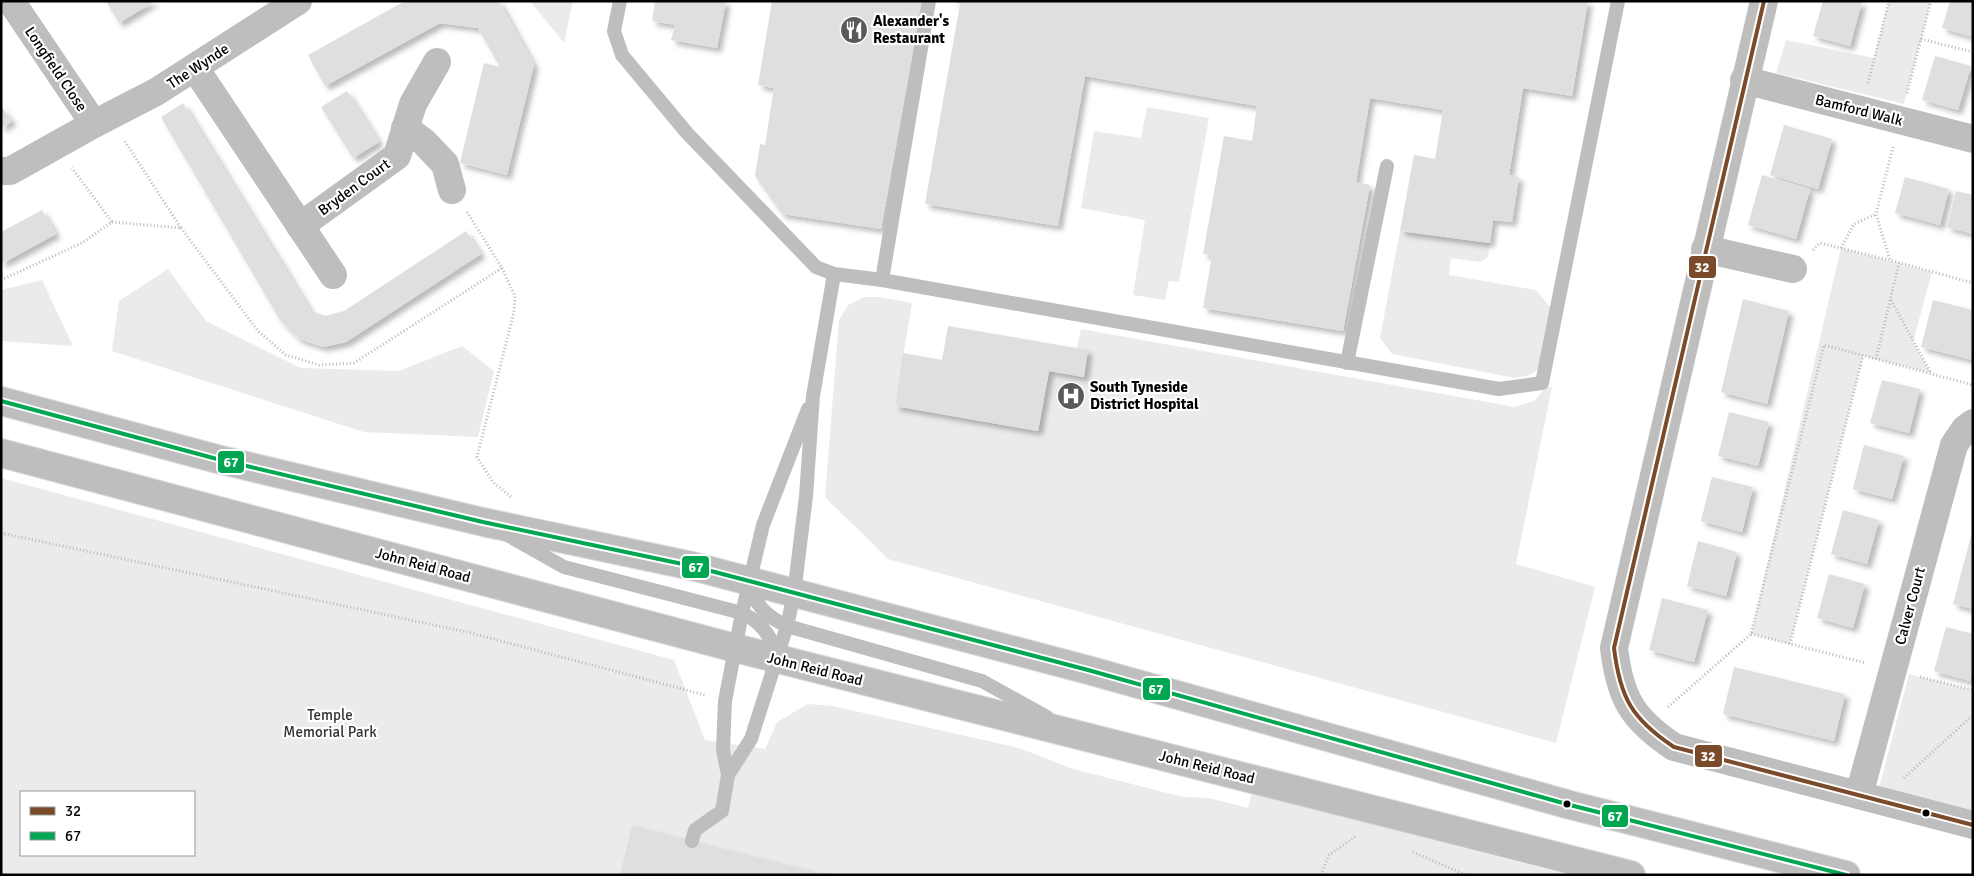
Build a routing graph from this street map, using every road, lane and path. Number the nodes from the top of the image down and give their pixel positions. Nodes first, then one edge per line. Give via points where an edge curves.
1 (11, 1) edge
2 (298, 1) edge
3 (620, 1) edge
4 (929, 1) edge
5 (1618, 1) edge
6 (1764, 1) edge
7 (1889, 1) edge
8 (1931, 1) edge
9 (1921, 39) junction
10 (1973, 52) edge
11 (437, 62) dead end
12 (195, 68) junction
13 (1744, 80) junction
14 (1861, 110) junction
15 (101, 120) junction
16 (1900, 120) junction
17 (405, 128) junction
18 (1973, 139) edge
19 (55, 146) junction
20 (1388, 166) dead end
21 (1, 170) edge
22 (452, 190) joint
23 (1876, 214) junction
24 (112, 222) junction
25 (300, 226) junction
26 (181, 228) junction
27 (1820, 243) dead end
28 (1841, 248) junction
29 (1705, 249) junction
30 (1890, 260) junction
31 (1899, 263) junction
32 (502, 268) junction
33 (1793, 269) dead end
34 (834, 274) junction
35 (333, 275) dead end
36 (1, 280) edge
37 (882, 280) junction
38 (1973, 283) edge
39 (1891, 300) junction
40 (1863, 356) junction
41 (1876, 359) junction
42 (1347, 363) junction
43 (1930, 373) junction
44 (1973, 384) edge
45 (813, 396) junction
46 (1, 402) edge
47 (1973, 423) edge
48 (1, 453) edge
49 (513, 499) dead end
50 (483, 522) junction
51 (1, 533) edge
52 (749, 581) junction
53 (794, 594) junction
54 (742, 613) junction
55 (787, 626) junction
56 (1751, 634) junction
57 (1790, 644) junction
58 (735, 648) junction
59 (777, 659) junction
60 (1893, 670) junction
61 (1973, 690) edge
62 (725, 701) junction
63 (1973, 715) edge
64 (1646, 727) junction
65 (1076, 734) junction
66 (728, 775) junction
67 (1870, 798) junction
68 (1973, 825) edge
69 (1360, 833) dead end
70 (692, 841) dead end
71 (1404, 848) dead end
72 (1321, 875) edge
73 (1466, 875) edge
74 (1631, 875) edge
75 (1846, 875) edge

1 - 15 main road, Longfield Close
2 - 12 main road, The Wynde
3 - 34 lane via 614,31 622,56 687,133 816,267
4 - 37 lane
5 - 42 lane via 1542,382 1498,390
6 - 13 main road
7 - 14 path
8 - 9 path
9 - 10 path
9 - 16 path
11 - 17 main road, Bryden Court via 413,104
12 - 15 main road, The Wynde
12 - 25 main road
13 - 14 main road, Bamford Walk
13 - 29 main road
14 - 16 main road, Bamford Walk
15 - 19 main road, Longfield Close
15 - 26 path
16 - 18 main road, Bamford Walk
16 - 23 path
17 - 22 main road via 445,164
17 - 25 main road, Bryden Court via 397,156
19 - 21 main road, Longfield Close via 10,171
19 - 24 path
20 - 42 lane
22 - 32 path
23 - 28 path via 1854,224
23 - 30 path
24 - 26 path
24 - 36 path via 82,243
25 - 35 main road
26 - 32 path via 258,331 286,355 319,365 354,363
27 - 28 path
28 - 30 path
29 - 33 main road
29 - 64 main road via 1614,648 1617,674 1626,698 1636,718
30 - 31 path
31 - 38 path
31 - 39 path
32 - 49 path via 515,296 514,312 477,457 493,482
34 - 37 lane
34 - 45 lane
37 - 42 lane
39 - 41 path
39 - 43 path
40 - 41 path
40 - 56 path via 1824,345
40 - 57 path
41 - 43 path
43 - 44 path
45 - 52 lane via 762,525
45 - 53 lane via 806,496
46 - 50 main road via 217,459
47 - 60 main road, Calver Court via 1965,428 1954,446
48 - 58 main road, John Reid Road
50 - 52 main road
50 - 54 lane via 564,567
51 - 62 path via 467,632
52 - 53 main road
52 - 54 lane
52 - 55 lane via 758,605 766,614
53 - 55 lane
53 - 75 main road via 1088,670 1570,805
54 - 58 lane
54 - 59 lane via 763,628
55 - 59 lane
55 - 65 lane via 982,681
56 - 57 path
56 - 64 path
57 - 60 path
58 - 59 main road, John Reid Road
58 - 62 lane
59 - 65 main road, John Reid Road
59 - 66 lane via 751,739
60 - 61 path
60 - 67 main road, Calver Court
62 - 66 lane via 723,750
63 - 67 path
64 - 67 main road via 1674,747 1694,754
65 - 74 main road, John Reid Road
66 - 70 lane via 722,811 695,830
67 - 68 main road
69 - 72 path via 1329,856
71 - 73 path

